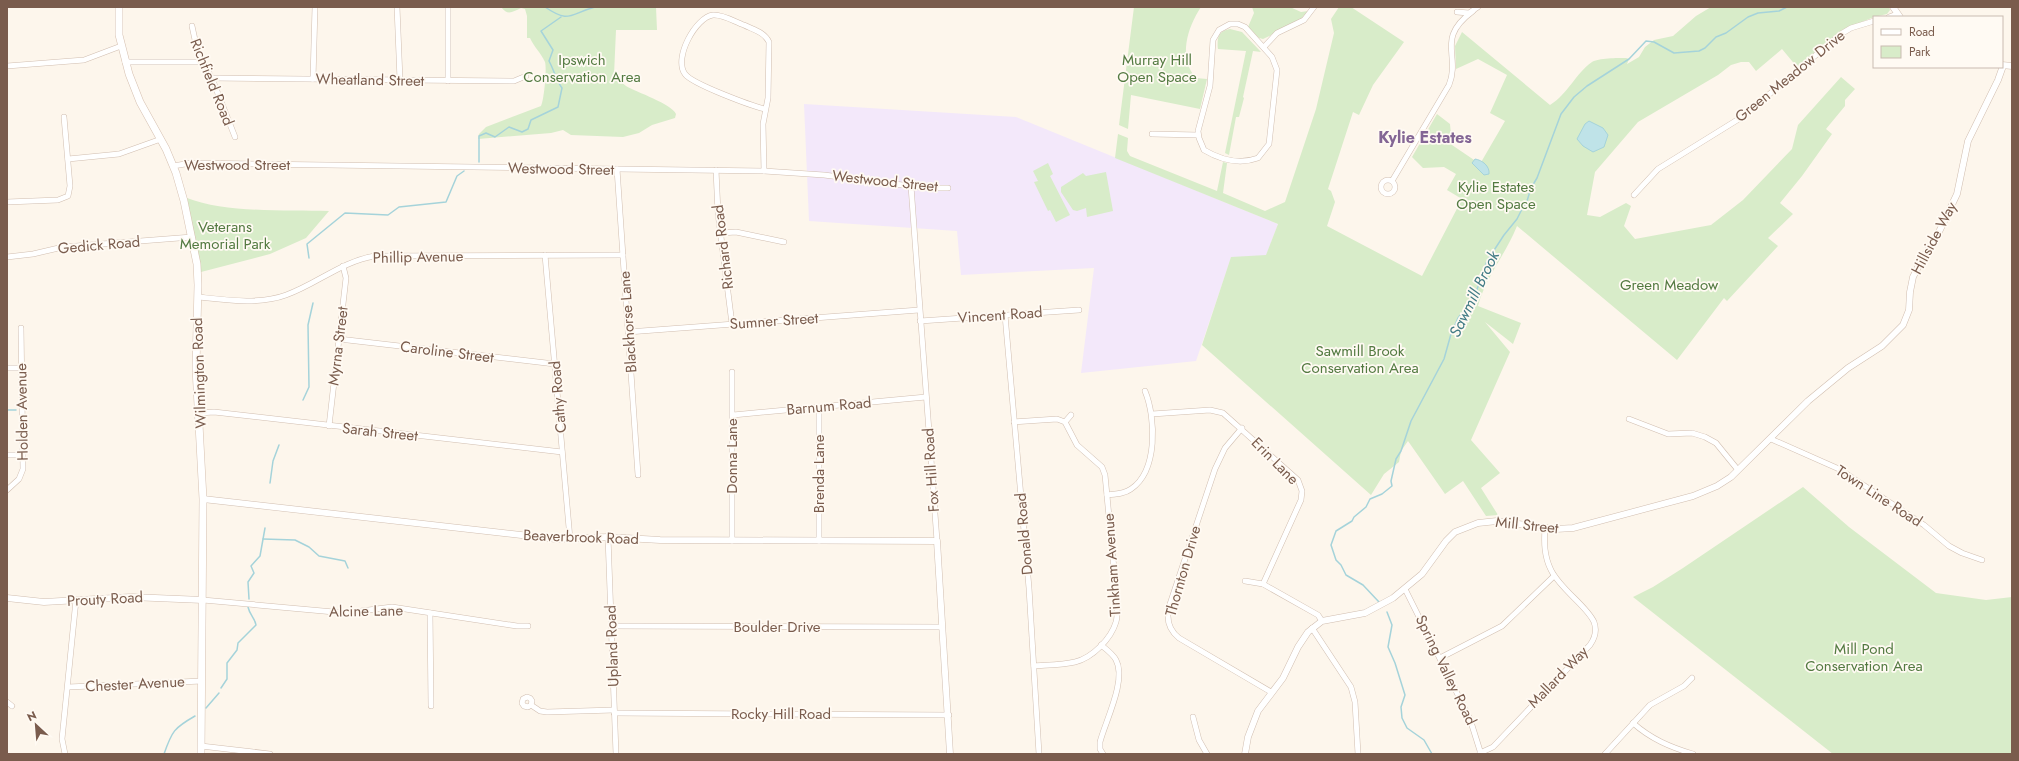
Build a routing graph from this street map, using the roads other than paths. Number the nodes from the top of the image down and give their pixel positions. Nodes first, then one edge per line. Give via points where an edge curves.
1 (119, 7) edge
2 (315, 7) edge
3 (397, 7) edge
4 (448, 7) edge
5 (1314, 7) edge
6 (1478, 7) edge
7 (1893, 7) edge
8 (1473, 11) junction
9 (1457, 12) dead end
10 (1899, 16) edge
11 (1873, 22) edge
12 (192, 26) dead end
13 (121, 46) junction
14 (1264, 47) junction
15 (125, 62) junction
16 (203, 62) junction
17 (7, 66) edge
18 (2003, 66) edge
19 (2012, 66) edge
20 (2002, 68) edge
21 (526, 76) dead end
22 (212, 78) junction
23 (313, 79) junction
24 (400, 80) junction
25 (448, 81) junction
26 (765, 109) junction
27 (64, 117) dead end
28 (1152, 134) dead end
29 (1198, 135) junction
30 (235, 137) dead end
31 (161, 139) junction
32 (68, 159) junction
33 (173, 166) junction
34 (617, 169) junction
35 (716, 170) junction
36 (764, 171) junction
37 (1392, 181) dead end
38 (911, 186) junction
39 (948, 188) dead end
40 (1634, 195) dead end
41 (7, 202) edge
42 (721, 233) junction
43 (192, 237) junction
44 (784, 242) dead end
45 (545, 255) junction
46 (623, 255) junction
47 (7, 257) edge
48 (343, 266) junction
49 (198, 297) junction
50 (919, 310) junction
51 (1079, 310) dead end
52 (1005, 315) junction
53 (920, 321) junction
54 (732, 324) junction
55 (21, 328) dead end
56 (628, 332) junction
57 (339, 339) junction
58 (555, 364) junction
59 (7, 368) edge
60 (22, 368) junction
61 (732, 372) dead end
62 (1145, 391) dead end
63 (926, 397) junction
64 (819, 407) junction
65 (199, 412) junction
66 (1152, 414) junction
67 (733, 415) junction
68 (1071, 415) dead end
69 (1629, 419) dead end
70 (1014, 422) junction
71 (1065, 422) junction
72 (329, 426) junction
73 (1242, 428) junction
74 (1778, 432) joint
75 (1771, 439) junction
76 (562, 452) junction
77 (7, 455) edge
78 (23, 455) junction
79 (1738, 470) junction
80 (638, 475) dead end
81 (7, 490) edge
82 (1107, 495) junction
83 (204, 499) junction
84 (1545, 527) junction
85 (608, 537) junction
86 (570, 539) junction
87 (732, 541) junction
88 (819, 541) junction
89 (936, 541) junction
90 (1982, 560) dead end
91 (1554, 576) junction
92 (1245, 581) dead end
93 (1263, 584) junction
94 (1405, 589) junction
95 (7, 598) edge
96 (76, 600) junction
97 (203, 600) junction
98 (430, 613) junction
99 (1322, 621) junction
100 (528, 626) dead end
101 (611, 626) junction
102 (942, 627) junction
103 (1312, 628) junction
104 (1101, 645) junction
105 (1440, 658) junction
106 (1034, 666) junction
107 (1692, 678) dead end
108 (202, 680) junction
109 (68, 687) junction
110 (1271, 692) junction
111 (7, 702) edge
112 (531, 705) dead end
113 (12, 706) dead end
114 (431, 706) dead end
115 (614, 712) junction
116 (949, 715) junction
117 (1193, 717) dead end
118 (1633, 723) junction
119 (201, 746) junction
120 (1481, 753) edge
121 (65, 754) edge
122 (201, 754) edge
123 (270, 754) edge
124 (616, 754) edge
125 (950, 754) edge
126 (1039, 754) edge
127 (1103, 754) edge
128 (1207, 754) edge
129 (1245, 754) edge
130 (1358, 754) edge
131 (1605, 754) edge
132 (1693, 754) edge

1 - 13 main road, Wilmington Road via 118,28
2 - 23 street
3 - 24 street
4 - 25 street
5 - 14 street via 1304,20 1277,33
6 - 8 street
7 - 10 street
8 - 9 street
8 - 37 street via 1461,21 1452,36 1449,85
11 - 40 street, Green Meadow Drive via 1851,28 1841,34 1747,113 1658,168
12 - 16 street, Richfield Road via 193,37
13 - 15 main road, Wilmington Road
13 - 17 street via 84,60
14 - 29 street via 1245,27 1238,24 1226,25 1216,33 1213,40 1210,86
14 - 29 street via 1274,61 1277,76 1268,144 1263,153 1249,162 1230,161 1204,150
15 - 16 street
15 - 31 main road, Wilmington Road via 137,96
16 - 22 street, Richfield Road
18 - 19 street
20 - 74 street, Hillside Way via 1968,141 1958,194 1915,273 1908,312 1902,325 1879,349 1825,386
21 - 25 street, Wheatland Street via 514,82
22 - 23 street, Wheatland Street
22 - 30 street, Richfield Road
23 - 24 street, Wheatland Street
24 - 25 street, Wheatland Street
26 - 26 street via 768,100 770,50 767,39 758,31 720,16 711,15 705,18 698,24 682,52 681,63 685,74 695,82
26 - 36 street
27 - 32 street
28 - 29 street
31 - 32 street via 119,154
31 - 33 main road, Wilmington Road
32 - 41 street via 68,196 58,200
33 - 34 street, Westwood Street via 191,163
33 - 43 main road, Wilmington Road
34 - 35 street, Westwood Street
34 - 46 street, Blackhorse Lane
35 - 36 street, Westwood Street
35 - 42 street, Richard Road
36 - 38 street, Westwood Street via 824,175
38 - 39 street, Westwood Street
38 - 50 street, Fox Hill Road
42 - 44 street via 736,232
42 - 54 street, Richard Road
43 - 47 street, Gedick Road via 63,247
43 - 49 main road, Wilmington Road via 198,269
45 - 46 street, Phillip Avenue
45 - 48 street, Phillip Avenue via 375,256
45 - 58 street, Cathy Road
46 - 56 street, Blackhorse Lane
48 - 49 street, Phillip Avenue via 276,298 241,300
48 - 57 street, Myrna Street via 346,277
49 - 65 main road, Wilmington Road via 195,360
50 - 53 street, Fox Hill Road
50 - 54 street, Sumner Street
51 - 52 street, Vincent Road
52 - 53 street, Vincent Road
52 - 70 street, Donald Road
53 - 63 street, Fox Hill Road
54 - 56 street, Sumner Street
55 - 60 street, Holden Avenue
56 - 80 street, Blackhorse Lane
57 - 58 street, Caroline Street
57 - 72 street, Myrna Street
58 - 76 street, Cathy Road
59 - 60 street
60 - 78 street, Holden Avenue
61 - 67 street, Donna Lane
62 - 66 street
63 - 64 street, Barnum Road
63 - 89 street, Fox Hill Road
64 - 67 street, Barnum Road
64 - 88 street, Brenda Lane
65 - 72 street, Sarah Street
65 - 83 main road, Wilmington Road
66 - 73 street, Erin Lane via 1216,410 1228,415
66 - 82 street via 1153,444 1141,479 1126,492
67 - 87 street, Donna Lane
68 - 71 street
69 - 79 street via 1669,434 1692,433 1705,437 1716,443
70 - 71 street via 1057,419
70 - 106 street, Donald Road
71 - 82 street, Tinkham Avenue via 1078,445 1103,468
72 - 76 street, Sarah Street
73 - 93 street, Erin Lane via 1294,475 1302,491 1300,503
73 - 110 street, Thornton Drive via 1224,448 1216,468 1169,608 1168,622 1179,638
74 - 75 street, Mill Street
75 - 79 street, Mill Street
75 - 90 street, Town Line Road via 1839,469 1924,525 1949,546
76 - 86 street, Cathy Road
77 - 78 street
78 - 81 street, Holden Avenue via 21,475
79 - 84 street, Mill Street via 1722,484 1693,496 1580,527
82 - 104 street, Tinkham Avenue via 1117,616 1112,631
83 - 86 street, Beaverbrook Road
83 - 97 main road, Wilmington Road
84 - 91 street, Mallard Way via 1545,551
84 - 94 street, Mill Street via 1498,520 1464,528 1448,538 1426,570
85 - 86 street, Beaverbrook Road
85 - 87 street, Beaverbrook Road
85 - 101 street, Upland Road
87 - 88 street, Beaverbrook Road
88 - 89 street, Beaverbrook Road
89 - 102 street, Fox Hill Road
91 - 105 street via 1502,626
91 - 120 street, Mallard Way via 1592,618 1596,629 1594,639 1493,747
92 - 93 street
93 - 99 street via 1318,615
94 - 99 street, Mill Street via 1365,613
94 - 105 street, Spring Valley Road
95 - 96 street, Prouty Road via 37,602
96 - 97 street, Prouty Road via 137,597
96 - 109 street
97 - 98 street, Alcine Lane via 340,613 389,607
97 - 108 main road, Wilmington Road
98 - 100 street, Alcine Lane
98 - 114 street
99 - 103 street, Mill Street
101 - 102 street, Boulder Drive
101 - 115 street, Upland Road
102 - 116 street, Fox Hill Road
103 - 110 street, Mill Street via 1303,639 1283,678
103 - 130 street via 1351,687 1355,702
104 - 106 street, Tinkham Avenue via 1080,660
104 - 127 street via 1114,656 1119,668 1116,696 1100,742
105 - 120 street, Spring Valley Road via 1470,719
106 - 126 street, Donald Road
107 - 118 street via 1684,686 1655,702
108 - 109 street, Chester Avenue
108 - 119 main road, Wilmington Road
109 - 121 street via 62,743
110 - 129 street, Mill Street via 1255,717
111 - 113 street
112 - 115 street, Rocky Hill Road via 547,712
115 - 116 street, Rocky Hill Road
115 - 124 street, Upland Road
116 - 125 street, Fox Hill Road
117 - 128 street via 1199,740
118 - 131 street
118 - 132 street via 1665,745
119 - 122 main road, Wilmington Road
119 - 123 street

